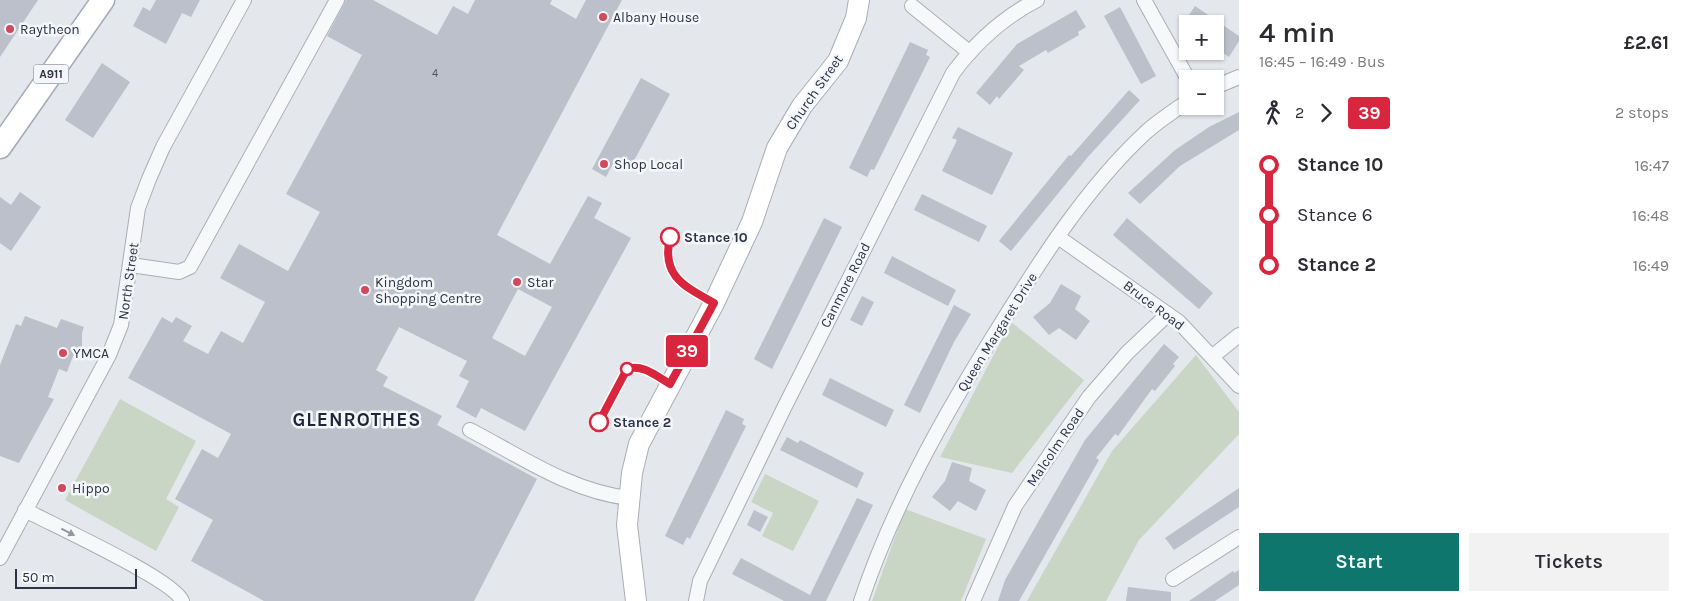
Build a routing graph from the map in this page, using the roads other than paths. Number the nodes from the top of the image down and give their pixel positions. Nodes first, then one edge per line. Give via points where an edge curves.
1 (103, 0) edge
2 (244, 0) edge
3 (337, 0) edge
4 (859, 0) edge
5 (1037, 0) edge
6 (1144, 0) edge
7 (912, 6) dead end
8 (969, 52) junction
9 (1183, 70) edge
10 (1239, 77) edge
11 (1224, 83) edge
12 (1179, 108) edge
13 (0, 147) edge
14 (1058, 236) junction
15 (130, 265) junction
16 (1168, 314) junction
17 (1239, 335) edge
18 (1213, 356) junction
19 (1239, 386) edge
20 (470, 430) dead end
21 (629, 498) junction
22 (25, 510) junction
23 (1239, 537) edge
24 (0, 558) edge
25 (1173, 579) dead end
26 (182, 601) edge
27 (636, 601) edge
28 (696, 601) edge
29 (861, 601) edge
30 (973, 601) edge

1 - 13 main road, A911
2 - 15 street, North Street via 163,147 149,179 138,208
3 - 15 street via 190,267 179,272
4 - 21 street, Church Street via 856,18 838,61 802,106 777,148 752,222 714,303 639,444
5 - 8 street, Canmore Road via 999,23
6 - 9 street
7 - 8 street
8 - 28 street, Canmore Road via 948,81 792,391 700,582
10 - 11 street
12 - 14 street, Queen Margaret Drive via 1146,132 1094,188
14 - 16 street, Bruce Road
14 - 29 street, Queen Margaret Drive via 964,383 915,471
15 - 22 street, North Street via 121,326 109,355
16 - 18 street, Bruce Road
16 - 30 street, Malcolm Road via 1127,353 1089,397 1015,506
17 - 18 street
18 - 19 street, Bruce Road
20 - 21 street via 569,482 596,492
21 - 27 street, Church Street via 627,526
22 - 24 street, North Street
22 -> 26 street via 151,575 173,590
23 - 25 street

